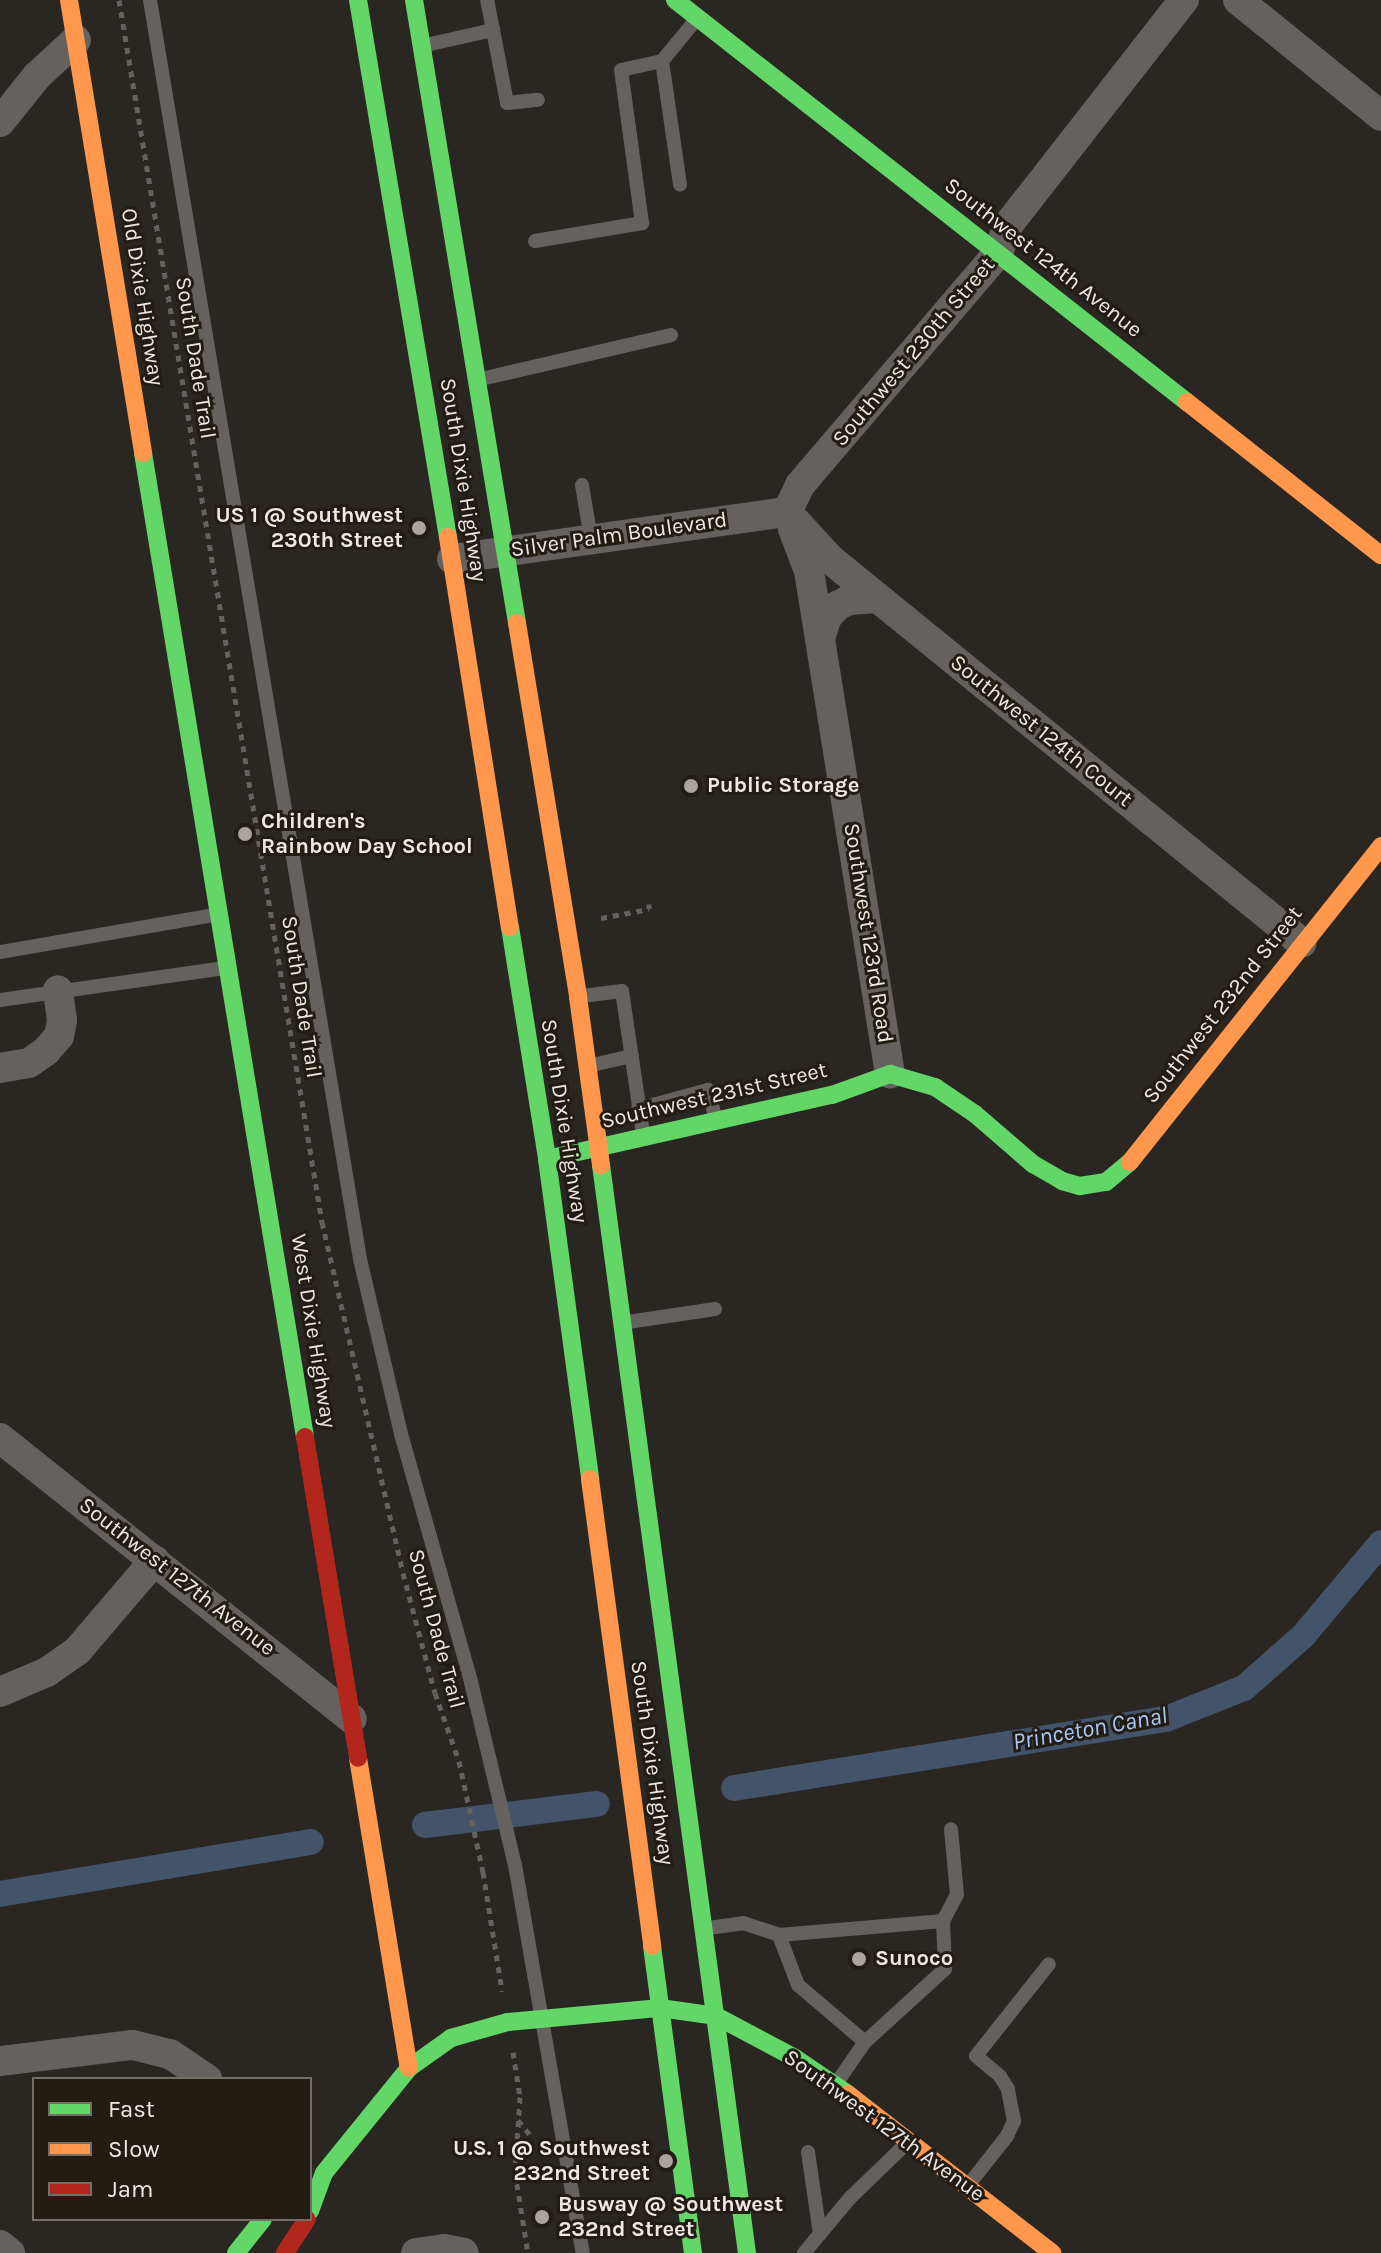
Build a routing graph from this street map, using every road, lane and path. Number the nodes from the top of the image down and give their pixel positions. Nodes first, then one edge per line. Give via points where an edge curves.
1 (69, 0) edge
2 (119, 0) edge
3 (150, 0) edge
4 (358, 0) edge
5 (414, 0) edge
6 (487, 0) edge
7 (675, 0) edge
8 (1184, 0) edge
9 (1238, 0) edge
10 (698, 18) junction
11 (493, 30) junction
12 (76, 40) junction
13 (421, 46) junction
14 (662, 61) junction
15 (412, 100) dead end
16 (538, 100) dead end
17 (1381, 116) edge
18 (0, 122) edge
19 (437, 137) junction
20 (680, 185) dead end
21 (535, 241) dead end
22 (998, 253) junction
23 (671, 335) dead end
24 (477, 380) junction
25 (582, 485) dead end
26 (787, 512) junction
27 (591, 539) junction
28 (506, 551) junction
29 (1381, 555) edge
30 (452, 559) junction
31 (877, 598) junction
32 (167, 602) joint
33 (821, 635) junction
34 (1381, 846) edge
35 (649, 904) dead end
36 (219, 915) junction
37 (601, 918) dead end
38 (1302, 943) junction
39 (4, 952) edge
40 (228, 967) junction
41 (58, 990) junction
42 (578, 997) junction
43 (0, 1000) edge
44 (632, 1056) junction
45 (588, 1066) junction
46 (0, 1068) edge
47 (890, 1074) junction
48 (638, 1109) junction
49 (716, 1121) junction
50 (644, 1137) junction
51 (600, 1147) junction
52 (547, 1159) junction
53 (715, 1309) dead end
54 (623, 1323) junction
55 (0, 1438) edge
56 (155, 1560) junction
57 (608, 1614) junction
58 (632, 1653) dead end
59 (0, 1692) edge
60 (352, 1719) junction
61 (951, 1829) dead end
62 (943, 1921) junction
63 (704, 1929) junction
64 (779, 1935) junction
65 (1049, 1964) dead end
66 (502, 1988) dead end
67 (692, 1994) dead end
68 (660, 2008) junction
69 (716, 2016) junction
70 (543, 2018) junction
71 (690, 2035) dead end
72 (865, 2042) junction
73 (513, 2057) dead end
74 (0, 2061) edge
75 (409, 2068) junction
76 (204, 2077) edge
77 (835, 2086) junction
78 (518, 2119) junction
79 (530, 2135) dead end
80 (909, 2141) junction
81 (808, 2152) dead end
82 (315, 2172) edge
83 (968, 2187) junction
84 (312, 2195) edge
85 (261, 2221) edge
86 (306, 2221) edge
87 (820, 2234) junction
88 (0, 2245) edge
89 (10, 2253) edge
90 (236, 2253) edge
91 (285, 2253) edge
92 (416, 2253) edge
93 (464, 2253) edge
94 (528, 2253) edge
95 (583, 2253) edge
96 (693, 2253) edge
97 (747, 2253) edge
98 (804, 2253) edge
99 (1052, 2253) edge

1 - 12 main road, Old Dixie Highway
2 - 66 path, South Dade Trail via 322,1222 407,1588 459,1761
3 - 70 lane via 360,1259 409,1468 489,1754
4 - 30 main road, South Dixie Highway
5 - 13 main road, South Dixie Highway
6 - 11 lane
7 - 10 main road, Southwest 124th Avenue
8 - 22 street, Southwest 230th Street via 1008,225
9 - 17 street
10 - 14 lane
10 - 22 main road, Southwest 124th Avenue
11 - 13 lane
11 - 16 lane via 507,103
12 - 18 street via 37,76
12 - 32 main road, Old Dixie Highway
13 - 19 main road, South Dixie Highway
14 - 20 lane
14 - 21 lane via 621,70 642,223
15 - 19 main road
19 - 24 main road, South Dixie Highway
22 - 26 street, Southwest 230th Street via 800,485
22 - 29 main road, Southwest 124th Avenue
23 - 24 lane via 562,368
24 - 28 main road, South Dixie Highway
25 - 27 lane
26 - 27 street, Silver Palm Boulevard
26 - 31 street, Southwest 124th Court via 830,559
26 - 33 street, Southwest 123rd Road via 809,571
27 - 28 street, Silver Palm Boulevard
28 - 30 street, Silver Palm Boulevard
28 - 42 main road, South Dixie Highway
30 - 52 main road, South Dixie Highway
31 - 33 street via 837,606
31 - 38 street, Southwest 124th Court
32 - 36 main road, West Dixie Highway
33 - 47 street, Southwest 123rd Road
34 - 38 main road, Southwest 232nd Street
35 - 37 path via 649,909
36 - 39 lane
36 - 40 main road, West Dixie Highway
38 - 47 main road, Southwest 232nd Street via 1125,1168 1095,1186 1055,1177 951,1097 922,1081
40 - 41 lane
40 - 60 main road, West Dixie Highway
41 - 43 lane
41 - 46 street via 59,1036 29,1063
42 - 44 lane via 622,991
42 - 45 main road, South Dixie Highway
44 - 45 lane
44 - 48 lane
45 - 51 main road, South Dixie Highway
47 - 49 main road, Southwest 231st Street via 832,1095
48 - 49 lane via 708,1090
48 - 50 lane
49 - 50 main road, Southwest 231st Street
50 - 51 main road, Southwest 231st Street
51 - 52 main road, Southwest 231st Street
51 - 54 main road, South Dixie Highway
52 - 57 main road, South Dixie Highway
53 - 54 lane
54 - 63 main road, South Dixie Highway
55 - 56 street, Southwest 127th Avenue
56 - 59 street via 78,1650 26,1683
56 - 60 street, Southwest 127th Avenue
57 - 58 main road
57 - 68 main road, South Dixie Highway
60 - 75 main road, West Dixie Highway
61 - 62 lane via 957,1895
62 - 64 lane
62 - 72 lane via 945,1969
63 - 64 lane via 743,1923
63 - 69 main road, South Dixie Highway
64 - 72 lane via 798,1985
65 - 83 lane via 976,2056 1008,2089 1014,2121
67 - 69 main road
68 - 69 main road, Southwest 127th Avenue
68 - 70 main road
68 - 71 main road via 686,2022
68 - 96 main road, South Dixie Highway
69 - 77 main road, Southwest 127th Avenue via 756,2034
69 - 97 main road, South Dixie Highway
70 - 75 main road via 462,2033
70 - 95 lane
72 - 77 lane
73 - 78 path
74 - 76 street via 133,2045 170,2054
75 - 82 main road
77 - 80 main road, Southwest 127th Avenue
78 - 79 path
78 - 94 path via 515,2172
80 - 83 main road, Southwest 127th Avenue
80 - 87 lane
81 - 87 lane
82 - 84 main road
83 - 99 main road, Southwest 127th Avenue
85 - 90 main road
86 - 91 main road
87 - 98 lane
88 - 89 street
92 - 93 street

